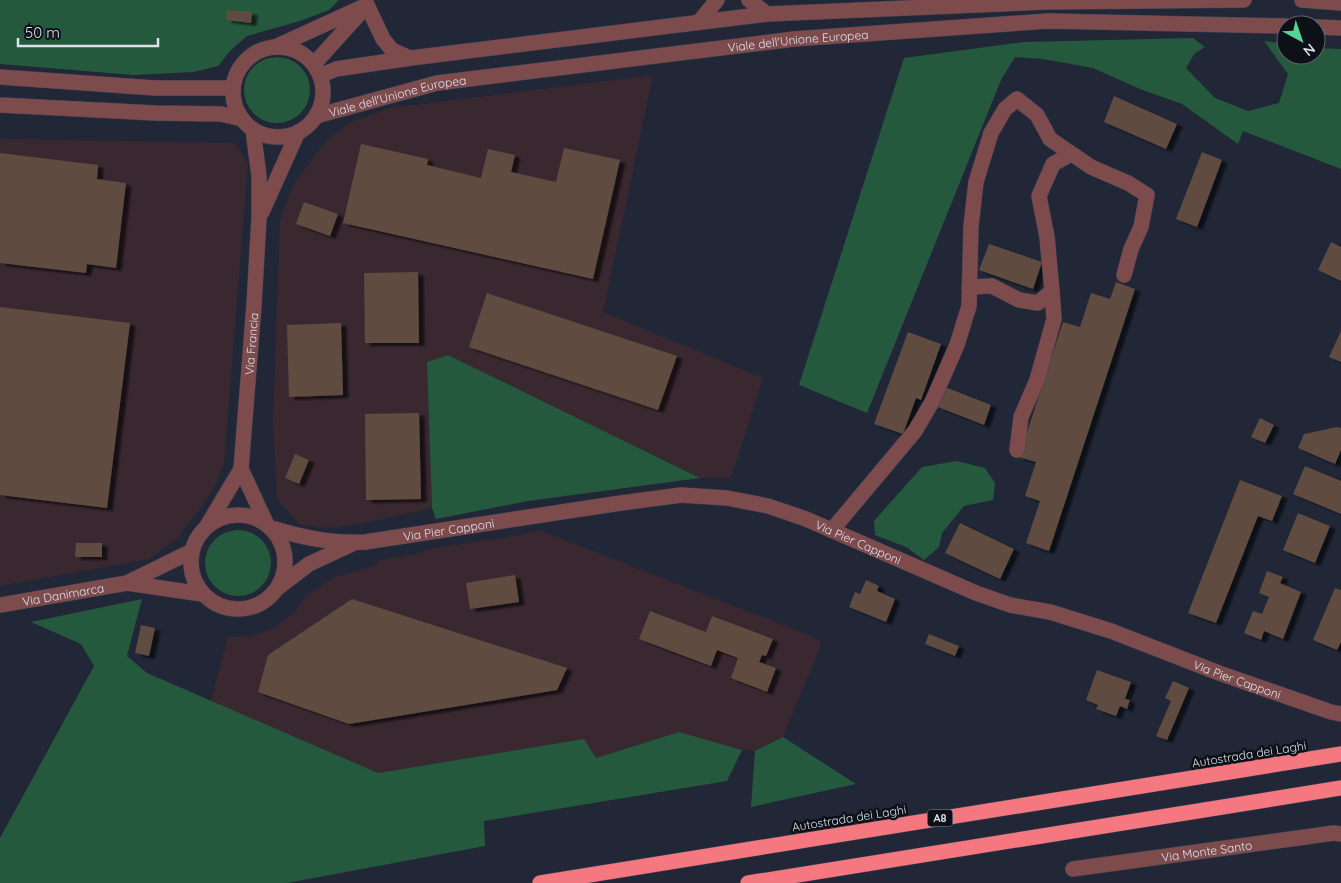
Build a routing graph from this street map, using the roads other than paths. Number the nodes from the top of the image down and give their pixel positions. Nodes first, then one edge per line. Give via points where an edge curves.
1 (717, 0) edge
2 (749, 0) edge
3 (1244, 0) edge
4 (1302, 0) edge
5 (369, 3) edge
6 (1341, 3) edge
7 (767, 14) junction
8 (698, 22) junction
9 (1276, 26) edge
10 (1326, 27) edge
11 (1341, 28) edge
12 (274, 47) junction
13 (411, 58) junction
14 (317, 70) junction
15 (0, 77) edge
16 (233, 88) junction
17 (0, 105) edge
18 (316, 116) junction
19 (242, 120) junction
20 (253, 130) junction
21 (298, 132) junction
22 (1071, 154) junction
23 (259, 218) junction
24 (1124, 275) dead end
25 (969, 287) junction
26 (1052, 291) junction
27 (1017, 450) dead end
28 (241, 469) junction
29 (207, 526) junction
30 (270, 526) junction
31 (832, 530) junction
32 (355, 543) junction
33 (192, 551) junction
34 (127, 584) junction
35 (278, 588) junction
36 (202, 594) junction
37 (0, 605) edge
38 (1341, 714) edge
39 (1341, 754) edge
40 (1341, 788) edge
41 (1341, 834) edge
42 (1073, 869) dead end
43 (540, 883) edge
44 (748, 883) edge

1 - 8 street
2 - 7 street
3 - 7 street, Viale dell'Unione Europea via 1047,2
4 - 6 street
5 - 12 street
5 - 13 street via 383,39 392,50
5 - 14 street
7 - 8 street, Viale dell'Unione Europea
8 - 13 street, Viale dell'Unione Europea
9 - 18 street, Viale dell'Unione Europea via 1048,21 794,39 437,83
10 - 11 street
12 - 14 street via 289,48 303,54
12 - 16 street via 259,51 246,60 237,73
13 - 14 street, Viale dell'Unione Europea
14 - 18 street, Viale dell'Unione Europea via 323,90
15 - 16 street via 155,88
16 - 19 street via 234,104
17 - 19 street via 221,114
18 - 21 street, Viale dell'Unione Europea
19 - 20 street
20 - 21 street via 283,137
20 - 23 street, Via Francia via 259,176
21 - 23 street, Via Francia
22 - 24 street via 1146,195 1141,227
22 - 25 street via 1050,139 1037,115 1017,99 1005,109 991,133 976,182
22 - 26 street via 1053,164 1039,196
23 - 28 street, Via Francia
25 - 26 street via 992,286 1019,300 1038,303
25 - 31 street via 969,306 957,345 932,402 910,438
26 - 27 street via 1054,319 1037,380 1020,417
28 - 29 street, Via Francia
28 - 30 street, Via Francia
29 - 30 street, Via Pier Capponi via 233,515 250,516
29 - 33 street
30 - 32 street, Via Pier Capponi via 317,540
30 - 35 street via 282,544 286,559 285,574
31 - 32 street, Via Pier Capponi via 768,506 726,498 681,495
31 - 38 street, Via Pier Capponi via 976,593 1111,631 1219,673
32 - 35 street, Via Pier Capponi via 309,564
33 - 34 street, Via Danimarca
33 - 36 street via 194,581
34 - 36 street, Via Danimarca
34 - 37 street, Via Danimarca
35 - 36 street, Via Pier Capponi via 268,599 241,610 226,609
39 - 43 highway, Autostrada dei Laghi / A8
40 - 44 highway
41 - 42 street, Via Monte Santo

